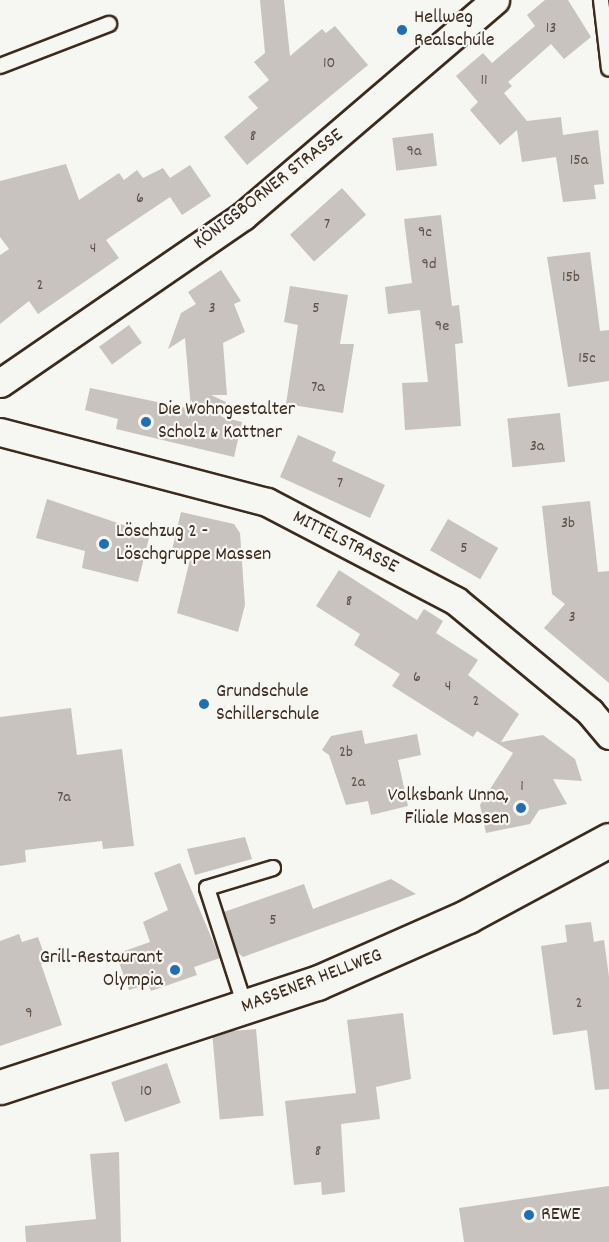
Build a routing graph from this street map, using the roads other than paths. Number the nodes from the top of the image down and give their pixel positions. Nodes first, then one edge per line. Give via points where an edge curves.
1 (495, 0) edge
2 (601, 0) edge
3 (109, 24) dead end
4 (0, 66) edge
5 (609, 69) edge
6 (0, 383) edge
7 (0, 432) edge
8 (609, 735) edge
9 (609, 840) edge
10 (273, 868) dead end
11 (246, 1008) junction
12 (0, 1087) edge

1 - 6 street, KÖNIGSBORNER STRASSE via 243,216
2 - 5 lane
3 - 4 lane
7 - 8 street, MITTELSTRASSE via 267,502 456,602 590,712
9 - 11 main road, MASSENER HELLWEG via 468,916
10 - 11 lane via 207,888
11 - 12 main road, MASSENER HELLWEG

